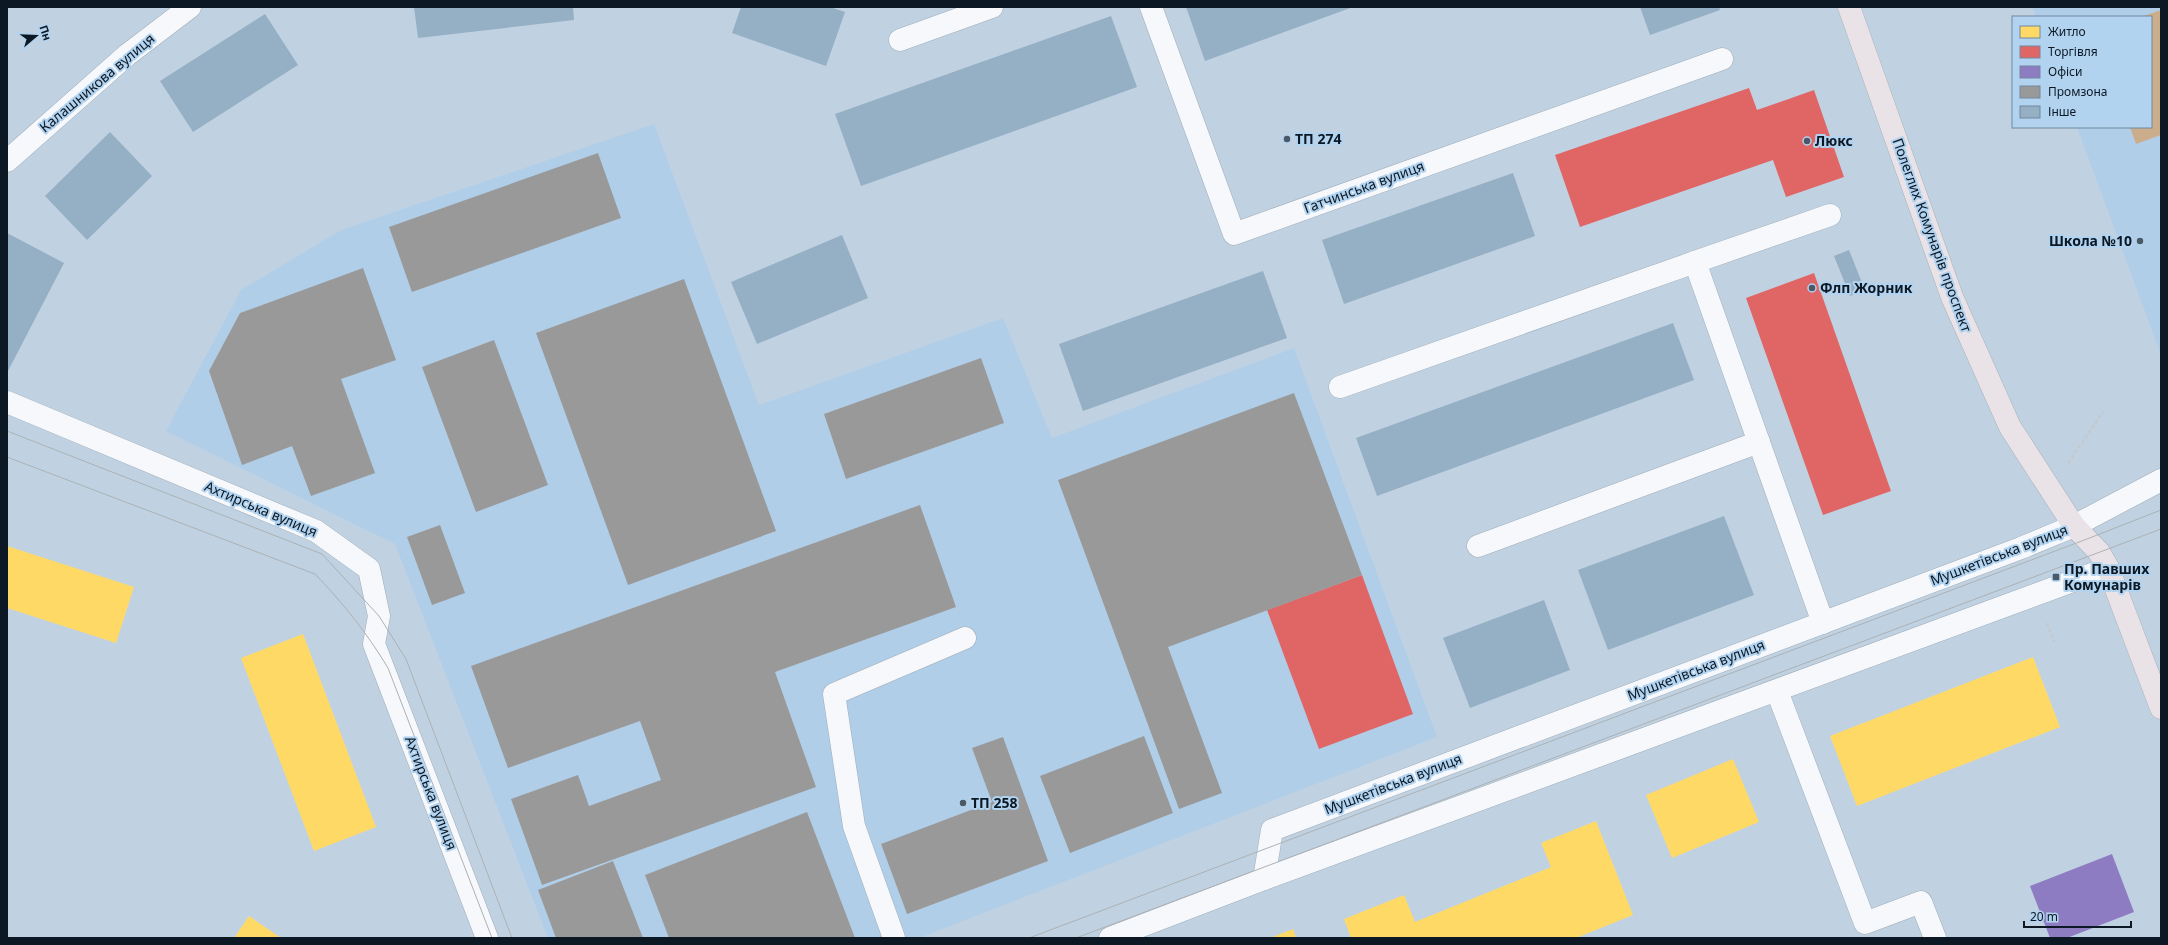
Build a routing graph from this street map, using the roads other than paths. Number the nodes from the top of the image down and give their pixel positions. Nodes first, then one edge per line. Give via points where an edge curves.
1 (190, 7) edge
2 (992, 7) edge
3 (1150, 7) edge
4 (1849, 7) edge
5 (900, 40) dead end
6 (1722, 59) dead end
7 (7, 160) edge
8 (1830, 215) dead end
9 (1695, 262) junction
10 (1340, 387) dead end
11 (7, 402) edge
12 (1759, 442) junction
13 (2161, 480) edge
14 (2074, 526) junction
15 (1478, 546) dead end
16 (2108, 568) junction
17 (1823, 623) junction
18 (965, 638) dead end
19 (1777, 691) junction
20 (2161, 708) edge
21 (1264, 879) junction
22 (487, 938) edge
23 (894, 938) edge
24 (1110, 938) edge
25 (1935, 938) edge

1 - 7 street, Калашникова вулиця via 127,55
2 - 5 street
3 - 6 street, Гатчинська вулиця via 1234,234
4 - 14 main road, Полеглих Комунарів проспект via 1952,297 2010,428
8 - 9 street
9 - 10 street
9 - 12 street
11 - 22 street, Ахтирська вулиця via 316,531 369,569 378,616 374,644
12 - 15 street
12 - 17 street
13 - 14 street, Мушкетівська вулиця
14 - 16 main road, Полеглих Комунарів проспект via 2099,552
14 - 17 street, Мушкетівська вулиця
16 - 19 street
16 - 20 main road, Полеглих Комунарів проспект
17 - 21 street, Мушкетівська вулиця via 1272,830
18 - 23 street via 834,694 854,826
19 - 21 street
19 - 25 street via 1865,923 1921,902
21 - 24 street

